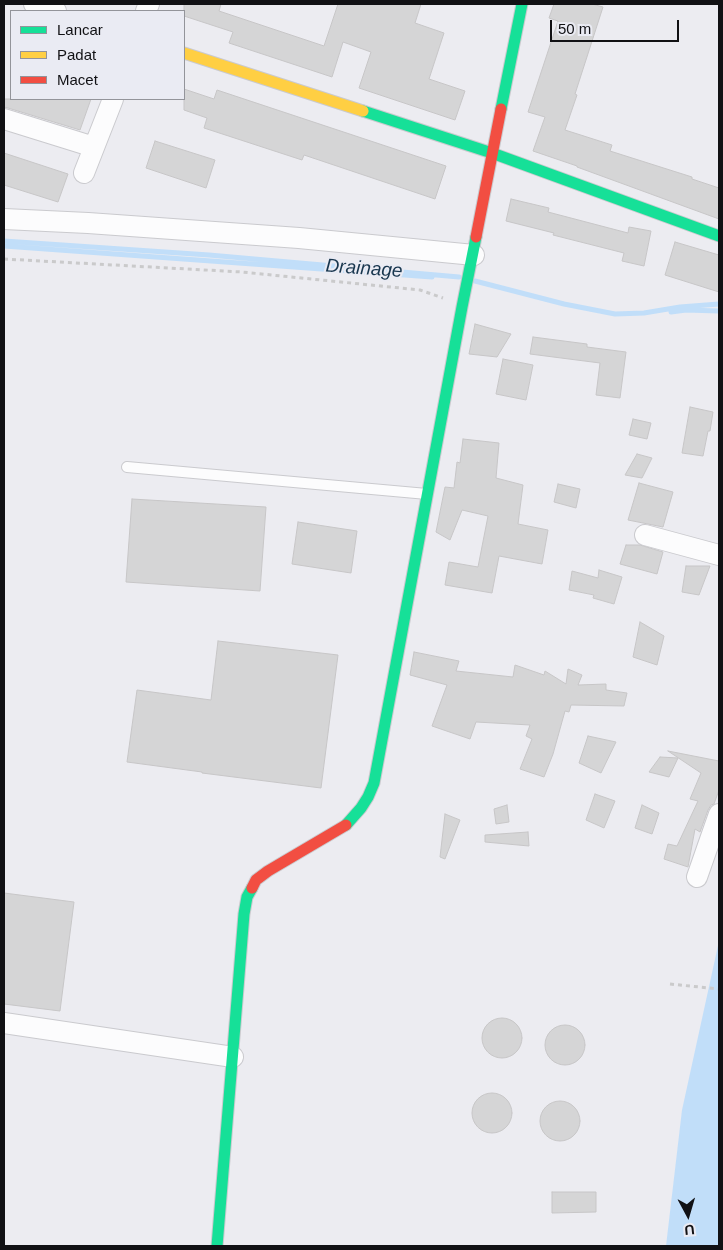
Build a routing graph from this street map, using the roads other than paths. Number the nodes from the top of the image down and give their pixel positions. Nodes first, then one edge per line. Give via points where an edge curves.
1 (34, 4) edge
2 (522, 4) edge
3 (53, 10) edge
4 (185, 53) edge
5 (113, 100) edge
6 (4, 119) edge
7 (94, 147) junction
8 (492, 153) junction
9 (84, 173) dead end
10 (4, 219) edge
11 (719, 236) edge
12 (472, 263) junction
13 (127, 468) dead end
14 (427, 494) junction
15 (645, 535) dead end
16 (719, 555) edge
17 (719, 814) edge
18 (697, 877) dead end
19 (4, 1023) edge
20 (233, 1056) junction
21 (217, 1246) edge

1 - 3 street
2 - 8 street
4 - 8 street
5 - 7 street
6 - 7 street
7 - 9 street
8 - 11 street
8 - 12 street
10 - 12 street via 299,238
12 - 14 street
13 - 14 lane
14 - 20 street via 374,783 361,808 345,826 268,871 256,880 247,897
15 - 16 street
17 - 18 street
19 - 20 street
20 - 21 street

